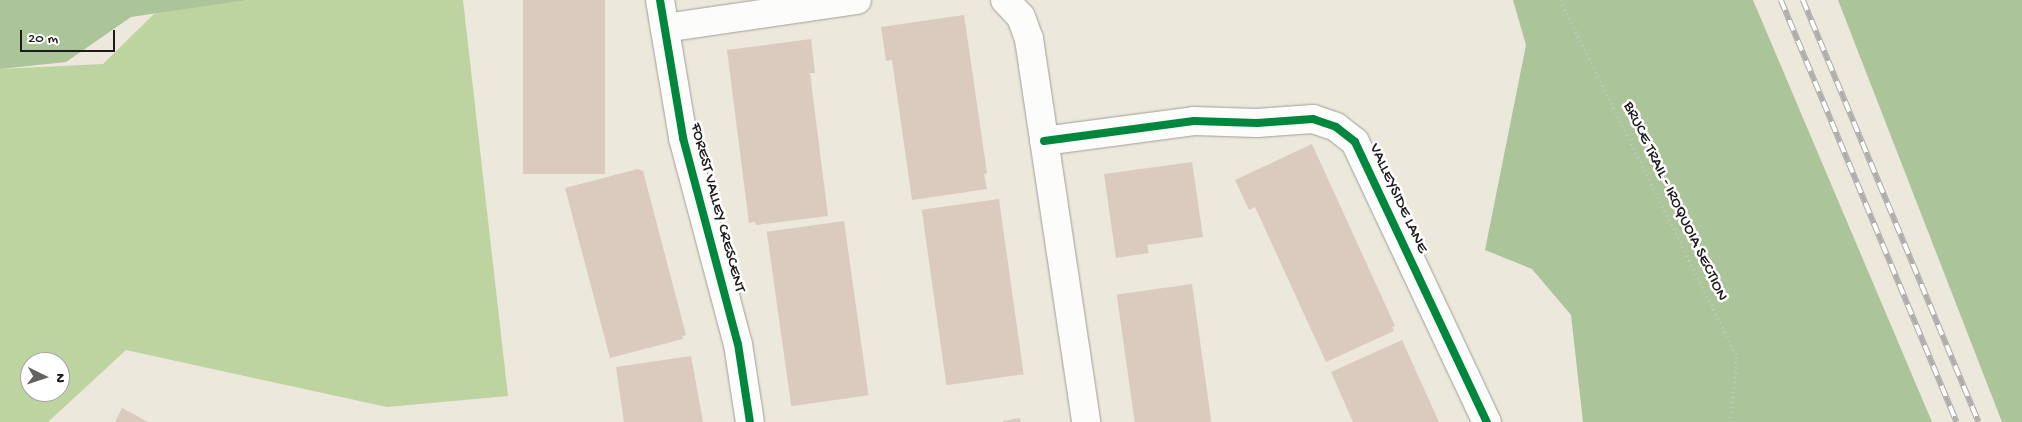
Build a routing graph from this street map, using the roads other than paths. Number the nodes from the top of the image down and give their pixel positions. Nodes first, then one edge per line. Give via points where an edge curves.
1 (660, 0) edge
2 (857, 0) edge
3 (1006, 0) edge
4 (665, 28) junction
5 (1044, 141) junction
6 (750, 422) edge
7 (1086, 422) edge
8 (1487, 422) edge

1 - 4 street, FOREST VALLEY CRESCENT
2 - 4 street
3 - 5 street via 1021,17 1029,39
4 - 6 street, FOREST VALLEY CRESCENT via 683,138 738,344
5 - 7 street
5 - 8 street, VALLEYSIDE LANE via 1194,121 1256,124 1313,119 1336,127 1355,142

